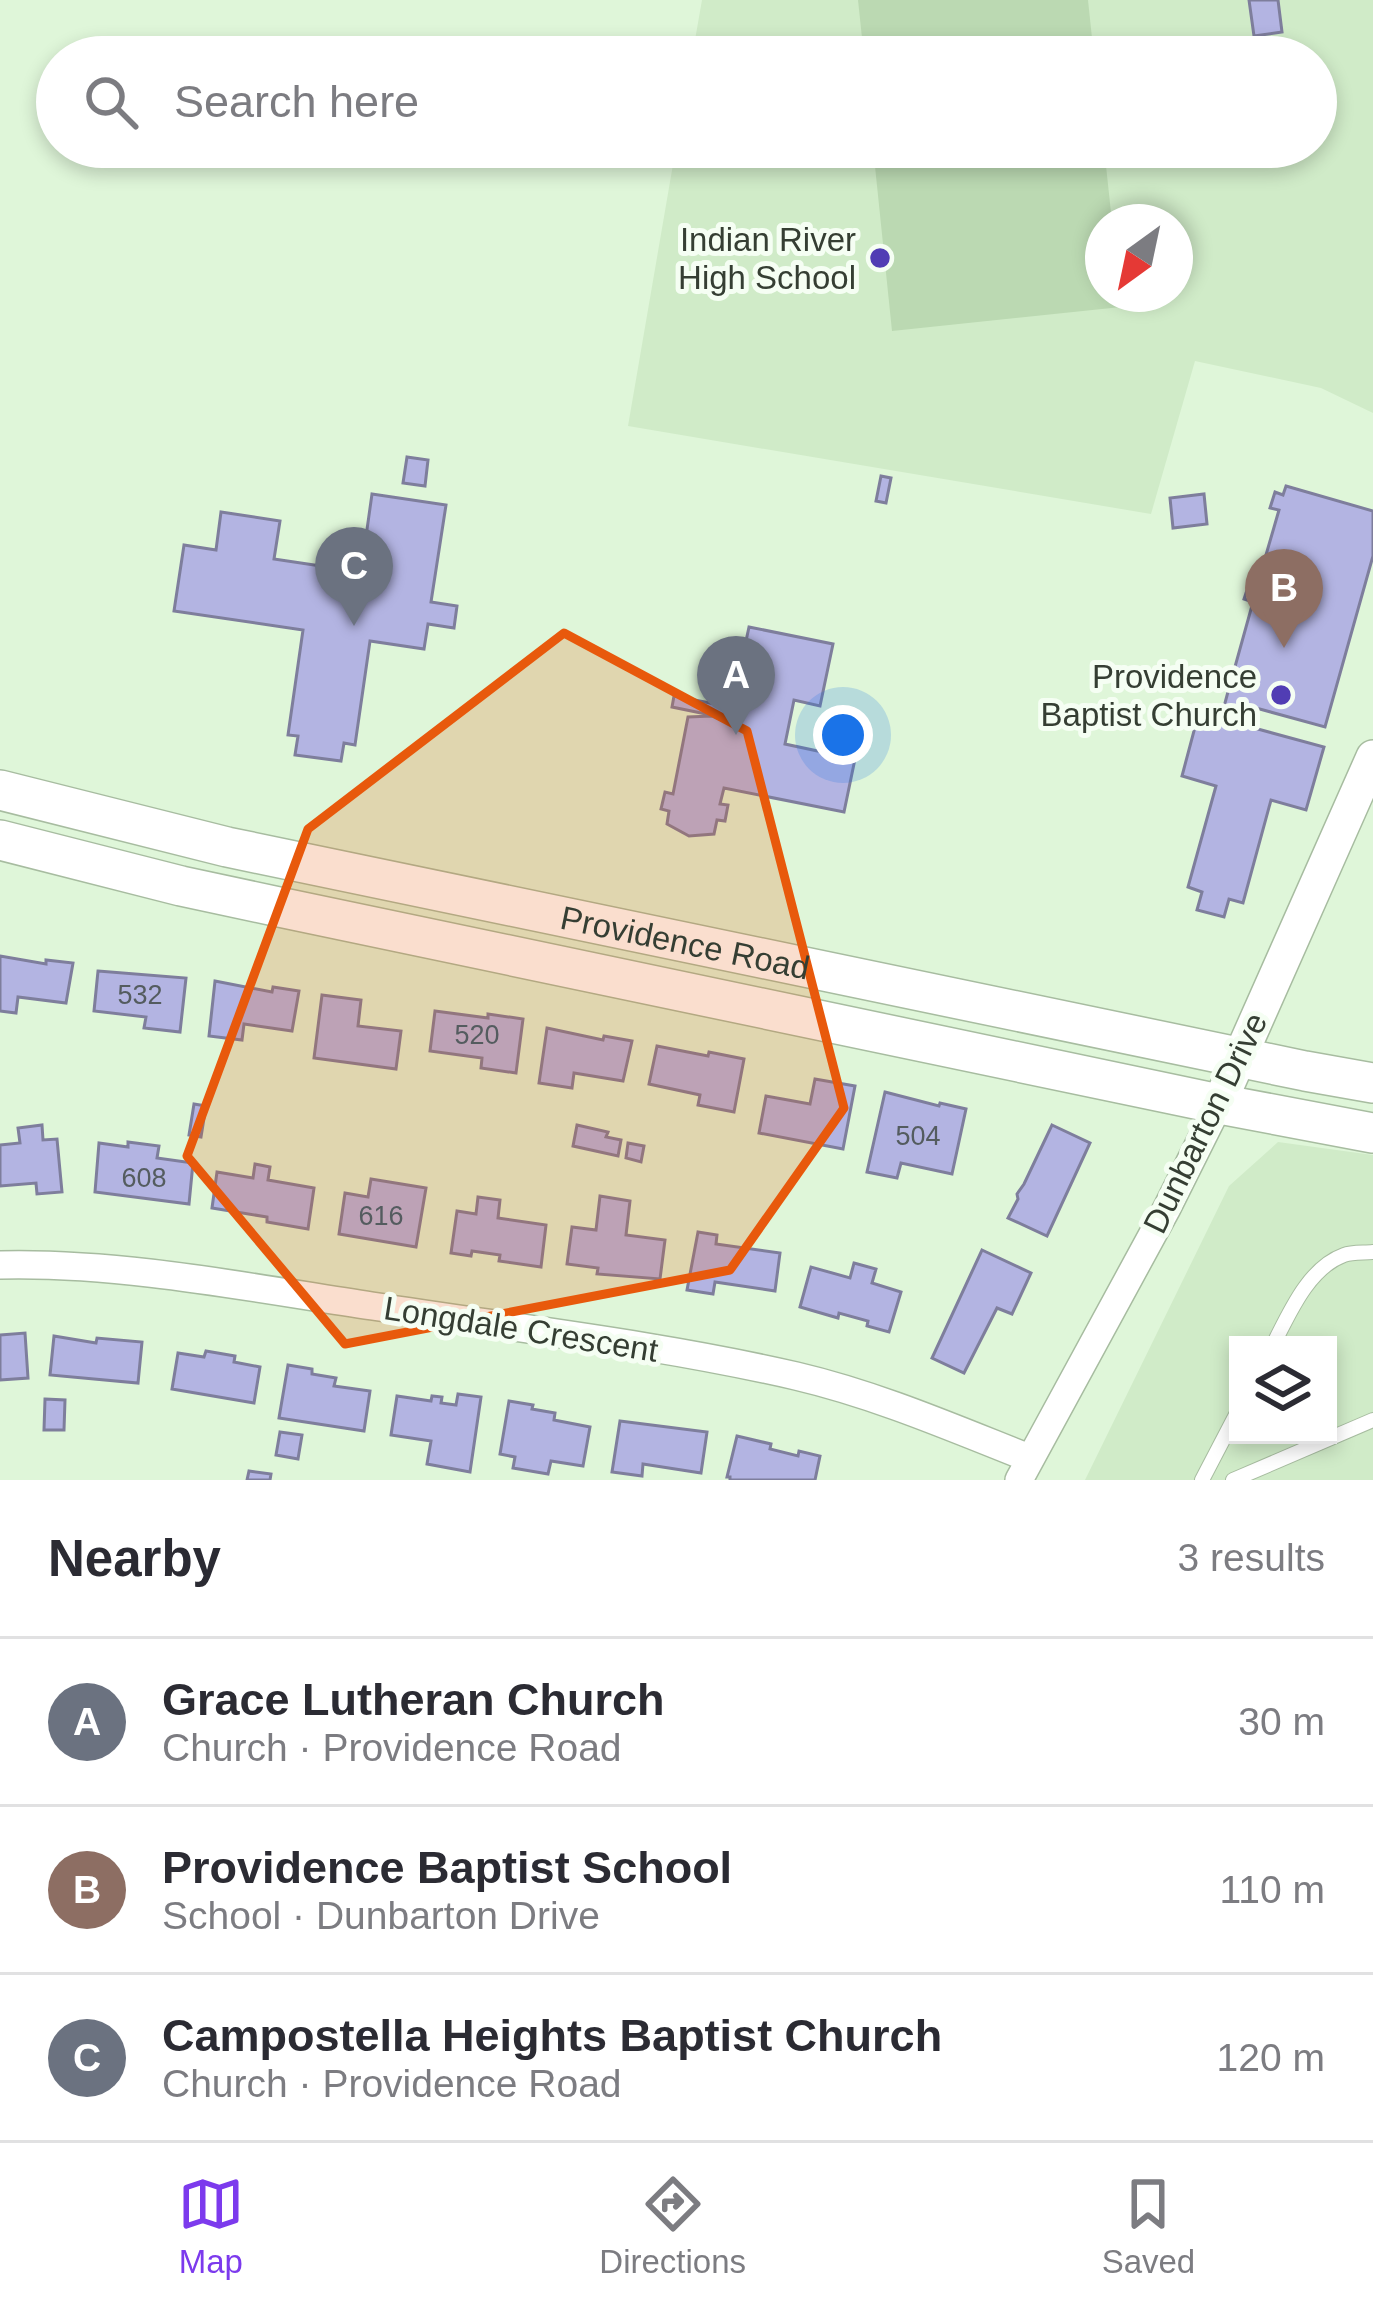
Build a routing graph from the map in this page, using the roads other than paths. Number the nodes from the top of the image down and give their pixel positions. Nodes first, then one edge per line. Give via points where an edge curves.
1 (1373, 757) edge
2 (0, 790) edge
3 (0, 840) edge
4 (606, 951) junction
5 (1239, 1058) junction
6 (1373, 1083) edge
7 (1219, 1104) junction
8 (1373, 1133) edge
9 (1373, 1252) edge
10 (0, 1264) edge
11 (1278, 1336) edge
12 (1373, 1420) edge
13 (1229, 1428) edge
14 (1024, 1469) edge
15 (1202, 1480) edge
16 (1233, 1480) edge

1 - 5 street, Dunbarton Drive
2 - 4 main road, Providence Road
3 - 4 main road, Providence Road via 182,886
4 - 5 main road, Providence Road
4 - 7 main road, Providence Road
5 - 6 main road, Providence Road
5 - 7 street, Dunbarton Drive
7 - 8 main road, Providence Road
7 - 14 street, Dunbarton Drive
9 - 11 lane via 1344,1255 1317,1273
10 - 14 street, Longdale Crescent via 58,1263 256,1288 701,1357 900,1407
12 - 16 lane
13 - 15 lane

